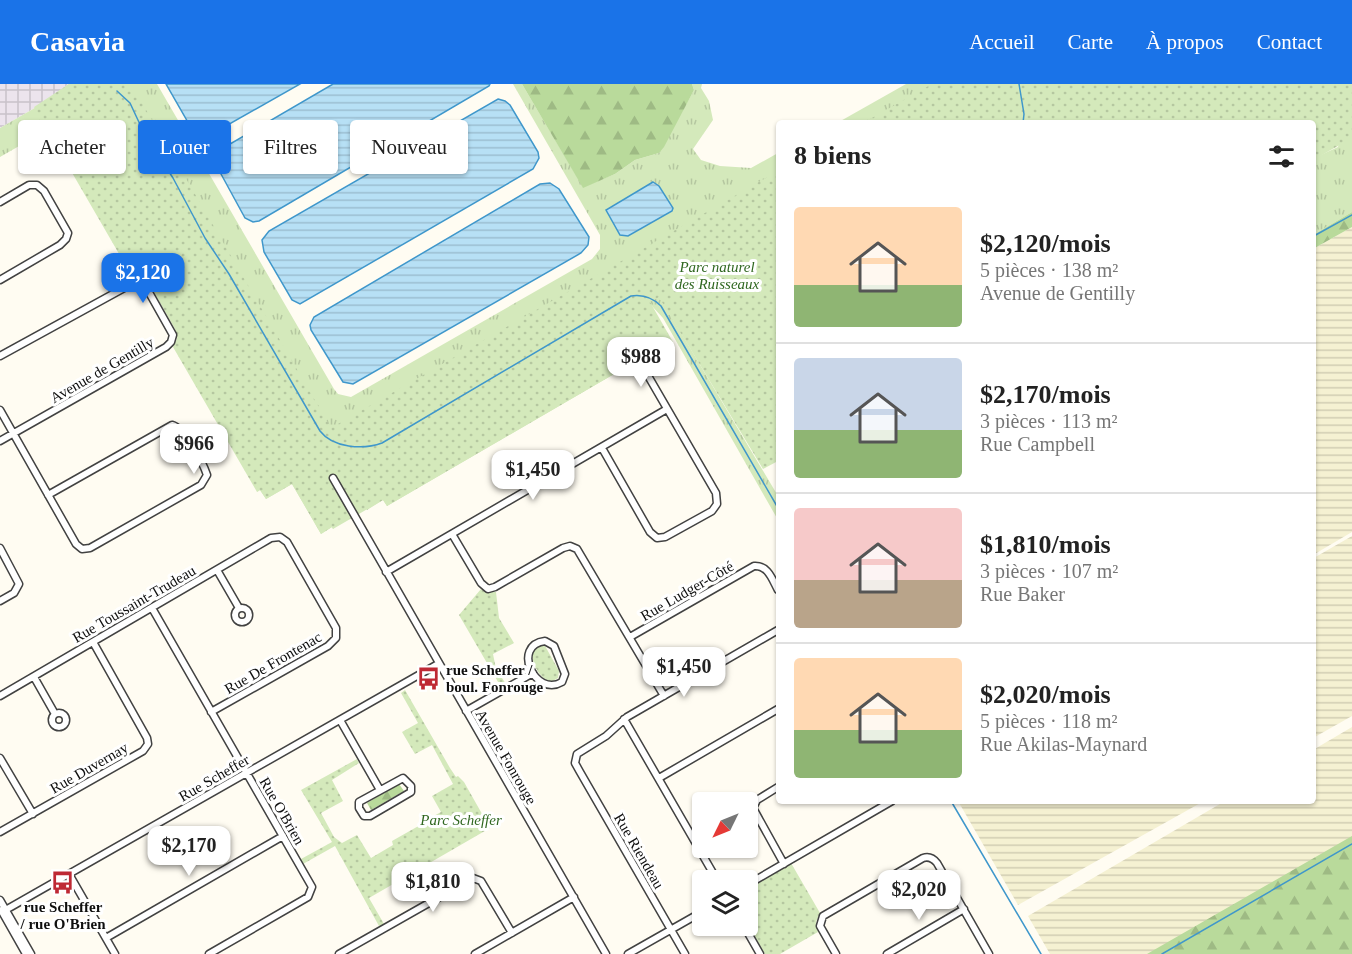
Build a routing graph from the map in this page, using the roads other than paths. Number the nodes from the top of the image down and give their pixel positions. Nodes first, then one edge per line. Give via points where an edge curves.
1 (0, 202) edge
2 (0, 280) edge
3 (0, 356) edge
4 (636, 356) dead end
5 (667, 409) junction
6 (0, 410) edge
7 (13, 434) junction
8 (0, 441) edge
9 (602, 448) junction
10 (333, 478) dead end
11 (48, 495) junction
12 (452, 534) junction
13 (280, 537) joint
14 (0, 548) edge
15 (217, 570) junction
16 (386, 572) junction
17 (776, 586) edge
18 (0, 601) edge
19 (152, 608) junction
20 (239, 608) dead end
21 (776, 631) edge
22 (630, 637) junction
23 (93, 642) junction
24 (438, 664) junction
25 (533, 673) junction
26 (34, 677) junction
27 (0, 696) edge
28 (664, 696) junction
29 (776, 710) edge
30 (466, 711) junction
31 (212, 712) junction
32 (55, 714) dead end
33 (624, 719) junction
34 (340, 720) junction
35 (0, 758) edge
36 (246, 773) junction
37 (658, 778) junction
38 (776, 788) edge
39 (380, 790) junction
40 (887, 804) edge
41 (33, 814) junction
42 (0, 832) edge
43 (283, 836) junction
44 (784, 864) junction
45 (711, 870) edge
46 (69, 874) junction
47 (758, 879) edge
48 (574, 897) junction
49 (0, 900) edge
50 (964, 909) junction
51 (2, 910) edge
52 (692, 918) edge
53 (670, 930) junction
54 (512, 933) junction
55 (750, 936) edge
56 (106, 938) junction
57 (26, 954) edge
58 (31, 954) edge
59 (115, 954) edge
60 (209, 954) edge
61 (339, 954) edge
62 (475, 954) edge
63 (606, 954) edge
64 (628, 954) edge
65 (685, 954) edge
66 (760, 954) edge
67 (836, 954) edge
68 (886, 954) edge
69 (989, 954) edge

1 - 2 street via 29,185 37,185 68,233 60,245
3 - 7 street, Avenue de Gentilly via 135,282 146,287 172,332 166,347
4 - 5 street
5 - 9 street
5 - 9 street via 717,496 712,511 665,537 655,537
6 - 7 street
7 - 8 street, Avenue de Gentilly
7 - 11 street
9 - 12 street
10 - 16 street, Avenue Fonrouge
11 - 11 street via 172,425 183,432 207,475 201,485 85,549 76,544
12 - 16 street
12 - 22 street via 488,589 563,548 575,548
13 - 15 street, Rue Toussaint-Trudeau via 271,538
13 - 31 street, Rue De Frontenac via 287,542 336,628 336,638
14 - 18 street via 19,584 14,593
15 - 19 street, Rue Toussaint-Trudeau
15 - 20 street
16 - 24 street, Avenue Fonrouge
17 - 22 street, Rue Ludger-Côté via 766,569 754,566
19 - 23 street, Rue Toussaint-Trudeau
19 - 31 street, Rue O'Brien
21 - 28 street
22 - 28 street
23 - 26 street, Rue Toussaint-Trudeau
23 - 41 street, Rue Duvernay via 147,738 147,746
24 - 30 street, Avenue Fonrouge
24 - 34 street, Rue Scheffer
25 - 25 street via 548,686 565,678 550,642 539,642 529,649
25 - 30 street
26 - 27 street, Rue Toussaint-Trudeau
26 - 32 street
28 - 33 street
29 - 37 street
30 - 48 street, Avenue Fonrouge
31 - 36 street, Rue O'Brien
33 - 37 street
33 - 53 street, Rue Riendeau via 575,758
34 - 36 street, Rue Scheffer
34 - 39 street
35 - 41 street
36 - 43 street, Rue O'Brien
36 - 46 street, Rue Scheffer
37 - 45 street
38 - 44 street via 757,800 753,808
39 - 39 street via 358,804 364,816 370,816 412,788 404,778
40 - 44 street
41 - 42 street, Rue Duvernay
43 - 56 street
43 - 60 street, Rue O'Brien via 311,885 310,894
44 - 47 street
46 - 51 street, Rue Scheffer
46 - 56 street
48 - 54 street
48 - 63 street, Avenue Fonrouge
49 - 51 street
50 - 67 street via 936,861 922,858 823,916 821,928
50 - 68 street
50 - 69 street
51 - 57 street
51 - 58 street
52 - 53 street
53 - 64 street
53 - 65 street, Rue Riendeau
54 - 61 street via 481,881 474,878
54 - 62 street
55 - 66 street
56 - 59 street

